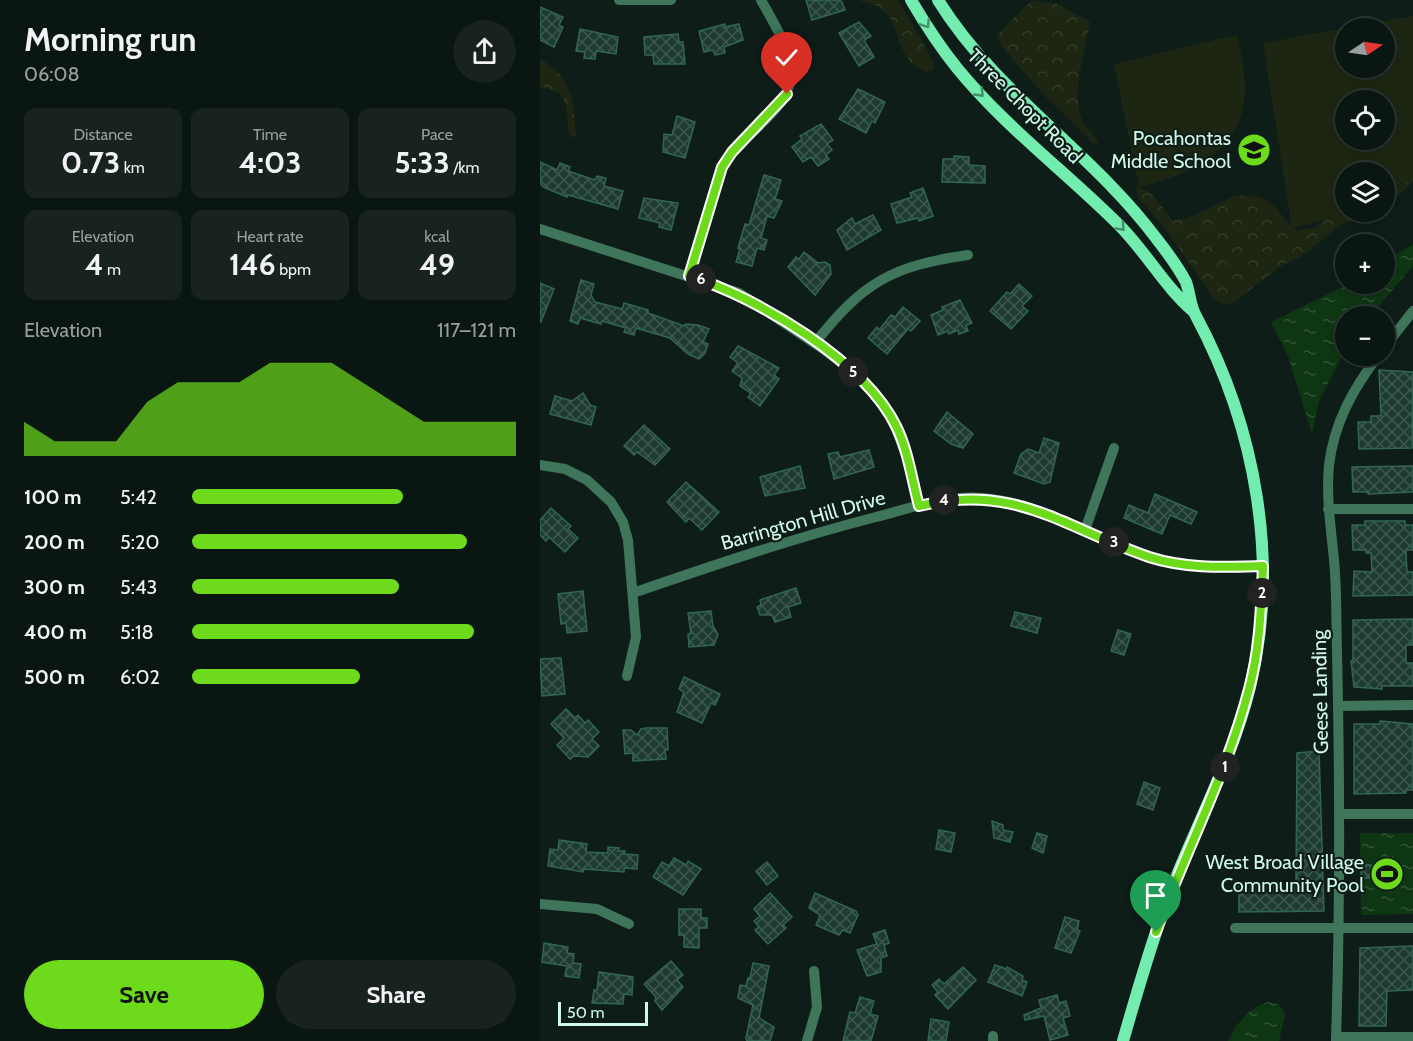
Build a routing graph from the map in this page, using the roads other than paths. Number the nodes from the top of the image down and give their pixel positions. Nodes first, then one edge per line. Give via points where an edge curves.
1 (619, 0) edge
2 (670, 0) edge
3 (761, 0) edge
4 (911, 0) edge
5 (938, 0) edge
6 (540, 229) edge
7 (968, 255) dead end
8 (689, 276) junction
9 (1413, 311) edge
10 (1194, 312) junction
11 (1395, 334) edge
12 (815, 343) junction
13 (1371, 366) edge
14 (1114, 448) dead end
15 (540, 465) edge
16 (919, 506) junction
17 (1328, 509) junction
18 (1413, 509) edge
19 (1085, 530) junction
20 (1263, 566) junction
21 (633, 593) junction
22 (627, 676) dead end
23 (1413, 705) edge
24 (1338, 706) junction
25 (1341, 813) junction
26 (1413, 814) edge
27 (540, 904) edge
28 (629, 924) dead end
29 (1341, 927) junction
30 (1235, 928) dead end
31 (1413, 928) edge
32 (814, 971) dead end
33 (1413, 1037) edge
34 (1336, 1039) edge
35 (807, 1041) edge
36 (1123, 1041) edge

1 - 2 street
3 - 8 street via 789,56 790,87 722,167
4 -> 10 main road, Three Chopt Road via 958,69 1124,230 1177,297
5 - 10 main road, Three Chopt Road via 980,60 1115,189 1144,223 1186,283
6 - 8 street
7 - 12 street via 931,260 885,276 842,309
8 - 12 street via 739,294
9 - 11 street
10 - 20 main road, Three Chopt Road via 1217,358 1243,429 1255,486
12 - 16 street via 861,378 880,399 898,429
13 - 17 street, Geese Landing via 1350,395 1336,428 1329,465
14 - 19 street
15 - 21 street via 575,473 611,502 628,540
16 - 19 street, Barrington Hill Drive via 983,498 1022,505
16 - 21 street, Barrington Hill Drive via 762,548
17 - 18 street
17 - 24 street, Geese Landing via 1334,561
19 - 20 street, Barrington Hill Drive via 1150,558 1188,566
20 - 36 main road, Three Chopt Road via 1257,651 1233,745 1169,895
21 - 22 street via 636,636
23 - 24 street
24 - 25 street, Geese Landing
25 - 26 street
25 - 29 street, Geese Landing
27 - 28 street via 597,909
29 - 30 street
29 - 31 street
29 - 34 street, Geese Landing
32 - 35 street via 817,1007
33 - 34 street

